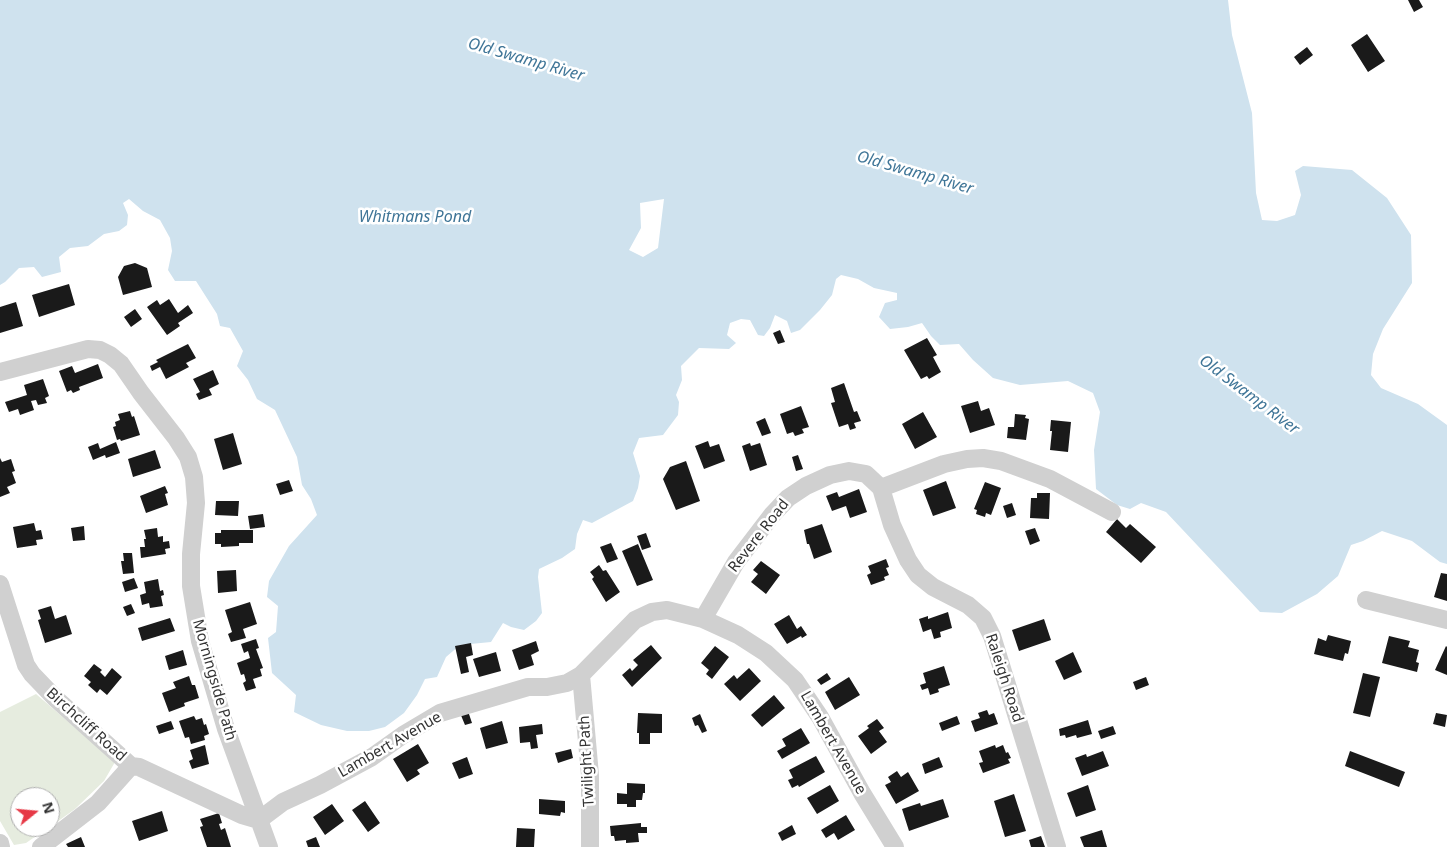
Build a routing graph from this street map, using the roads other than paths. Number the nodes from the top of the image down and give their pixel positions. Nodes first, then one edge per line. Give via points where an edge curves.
1 (0, 372) edge
2 (881, 488) junction
3 (1112, 512) dead end
4 (0, 584) edge
5 (1366, 600) dead end
6 (703, 619) junction
7 (1447, 620) edge
8 (581, 674) junction
9 (131, 766) junction
10 (259, 820) junction
11 (0, 843) edge
12 (1, 847) edge
13 (41, 847) edge
14 (269, 847) edge
15 (590, 847) edge
16 (895, 847) edge
17 (1057, 847) edge

1 - 10 street, Morningside Path via 88,349 100,350 121,364 188,457 196,503 191,554 200,642 226,729
2 - 3 street via 944,464 984,458 1050,479
2 - 6 street, Revere Road via 866,474 848,471 830,475 788,498 736,562
2 - 17 street, Raleigh Road via 892,525 918,575 933,587 968,605 988,627
4 - 9 street, Birchcliff Road via 20,650 32,674
5 - 7 street
6 - 8 street, Lambert Avenue via 667,610 652,612 635,620
6 - 16 street, Lambert Avenue via 738,635 795,680 813,704
8 - 10 street, Lambert Avenue via 567,683 528,687 440,714 372,757 283,802
8 - 15 street, Twilight Path via 590,775
9 - 10 street, Birchcliff Road
9 - 13 street via 98,804
10 - 14 street, Morningside Path
11 - 12 street

